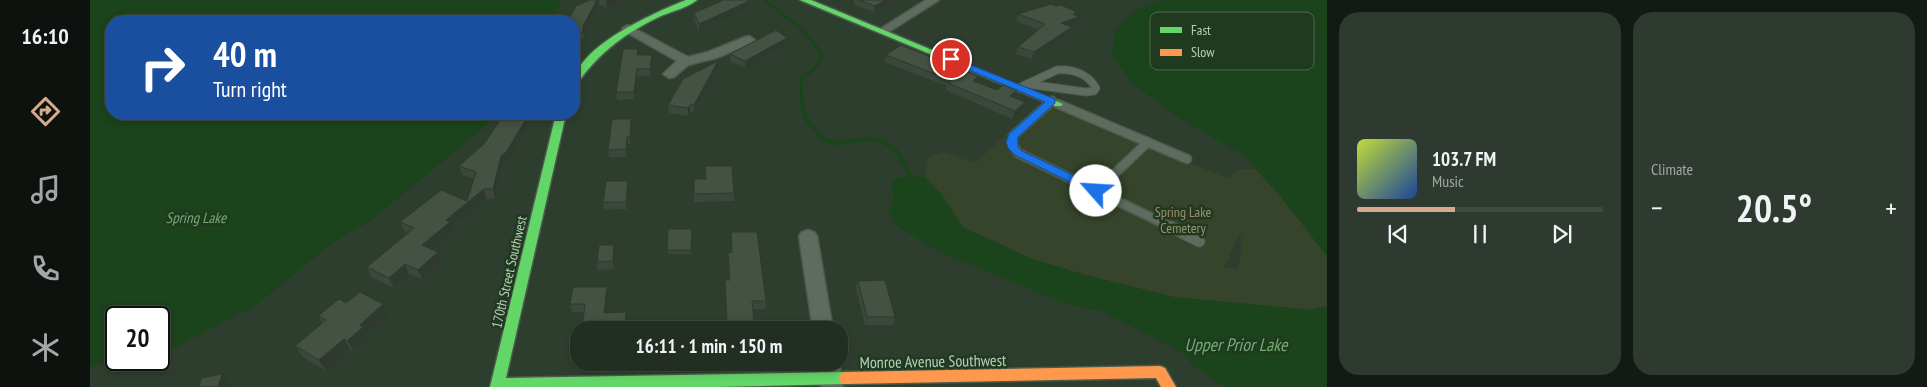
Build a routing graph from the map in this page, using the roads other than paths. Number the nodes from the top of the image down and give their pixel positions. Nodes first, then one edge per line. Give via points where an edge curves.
1 (693, 0) edge
2 (804, 0) edge
3 (934, 0) edge
4 (628, 30) junction
5 (883, 31) junction
6 (749, 40) dead end
7 (685, 60) junction
8 (580, 72) edge
9 (669, 74) dead end
10 (1023, 86) junction
11 (1055, 103) junction
12 (560, 120) edge
13 (1148, 142) junction
14 (1187, 159) dead end
15 (1096, 191) junction
16 (808, 236) dead end
17 (1199, 241) dead end
18 (822, 321) edge
19 (831, 376) edge
20 (497, 386) edge
21 (1169, 387) edge

1 - 4 street
2 - 5 street
3 - 5 street
4 - 7 street
4 - 8 street via 599,50
5 - 10 street
6 - 7 street via 710,56
7 - 9 street
10 - 10 lane via 1057,70 1067,69 1086,77 1096,88 1086,92
10 - 11 street
11 - 13 lane
11 - 15 lane via 1013,136 1013,148
12 - 20 street, 170th Street Southwest
13 - 14 lane
13 - 15 lane
15 - 17 lane
16 - 18 street
19 - 20 street, Monroe Avenue Southwest
19 - 21 street, Monroe Avenue Southwest via 1160,372

